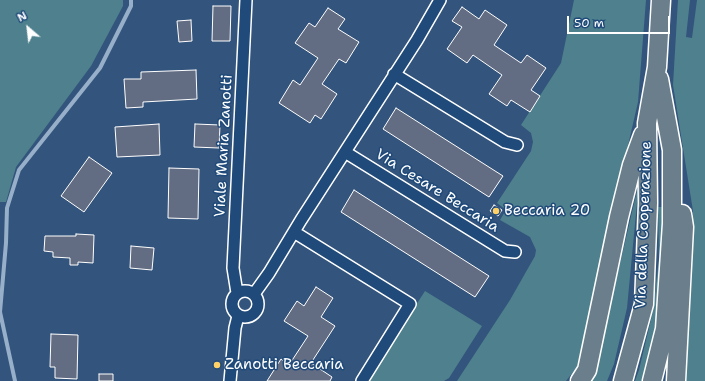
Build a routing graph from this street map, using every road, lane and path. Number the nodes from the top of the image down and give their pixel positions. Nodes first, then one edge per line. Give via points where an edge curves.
1 (246, 0) edge
2 (440, 0) edge
3 (661, 0) edge
4 (657, 67) junction
5 (394, 74) junction
6 (647, 123) junction
7 (517, 145) dead end
8 (672, 150) junction
9 (345, 152) junction
10 (294, 232) junction
11 (515, 252) dead end
12 (238, 293) junction
13 (254, 294) junction
14 (238, 316) junction
15 (230, 381) edge
16 (362, 381) edge
17 (580, 381) edge
18 (623, 381) edge
19 (652, 381) edge
20 (676, 381) edge

1 - 12 street, Viale Maria Zanotti via 233,268
2 - 5 street
3 - 4 highway, Via della Cooperazione
4 - 6 highway, Via della Cooperazione
4 - 8 highway, Via della Cooperazione
5 - 7 street via 505,142
5 - 9 street
6 - 17 highway via 630,172 587,370
6 - 18 highway, Via della Cooperazione via 648,203 644,304
8 - 19 highway, Via della Cooperazione via 672,223 665,329
8 - 20 highway via 684,227
9 - 10 street
9 - 11 street, Via Cesare Beccaria via 505,251
10 - 13 street
10 - 16 street via 410,304
12 - 13 street via 248,291
12 - 14 street, Viale Maria Zanotti via 232,301
13 - 14 street via 259,304 257,311 247,318
14 - 15 street, Viale Maria Zanotti

